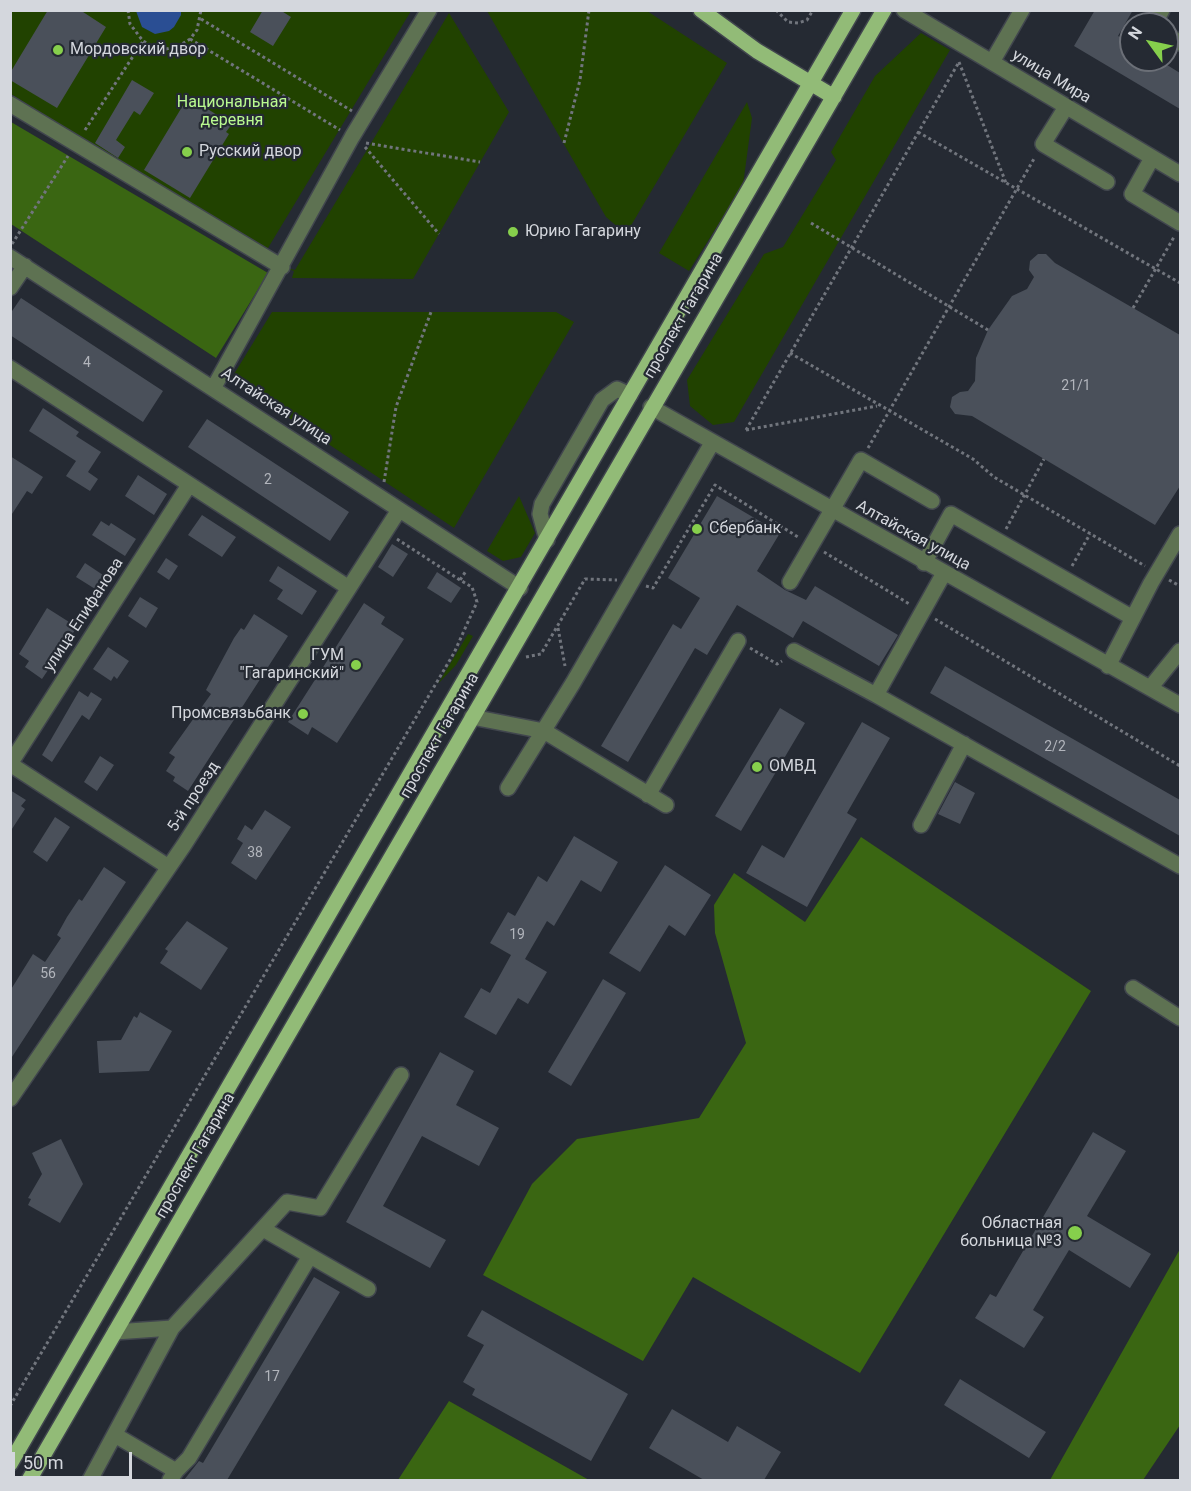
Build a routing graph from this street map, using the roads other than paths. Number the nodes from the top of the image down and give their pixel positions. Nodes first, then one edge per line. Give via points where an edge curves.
1 (429, 10) edge
2 (701, 10) edge
3 (853, 10) edge
4 (884, 10) edge
5 (904, 10) edge
6 (1022, 10) edge
7 (992, 62) junction
8 (810, 83) junction
9 (834, 97) junction
10 (10, 104) edge
11 (1066, 107) junction
12 (1152, 158) junction
13 (1180, 174) edge
14 (1107, 182) dead end
15 (1178, 229) edge
16 (10, 257) edge
17 (25, 266) junction
18 (282, 267) junction
19 (10, 288) edge
20 (10, 368) edge
21 (214, 387) junction
22 (630, 395) junction
23 (651, 407) junction
24 (712, 442) junction
25 (189, 485) junction
26 (932, 501) dead end
27 (399, 510) junction
28 (833, 511) junction
29 (1180, 534) edge
30 (547, 540) junction
31 (924, 563) junction
32 (944, 573) junction
33 (790, 582) dead end
34 (349, 588) junction
35 (520, 588) junction
36 (540, 599) junction
37 (1133, 618) junction
38 (738, 641) road end
39 (794, 651) road end
40 (1180, 651) edge
41 (1108, 666) junction
42 (1150, 688) junction
43 (876, 695) junction
44 (1180, 705) edge
45 (472, 717) junction
46 (544, 731) junction
47 (964, 744) junction
48 (11, 764) edge
49 (508, 788) dead end
50 (648, 795) junction
51 (666, 805) dead end
52 (921, 825) dead end
53 (167, 866) junction
54 (1180, 866) edge
55 (1133, 988) dead end
56 (1180, 1018) edge
57 (400, 1076) dead end
58 (10, 1099) edge
59 (263, 1229) junction
60 (310, 1256) junction
61 (368, 1289) dead end
62 (172, 1328) junction
63 (115, 1332) junction
64 (115, 1435) junction
65 (10, 1464) edge
66 (173, 1476) edge
67 (29, 1480) edge
68 (90, 1480) edge

1 - 18 street via 352,137
2 - 8 main road
3 - 8 main road, проспект Гагарина
4 - 9 main road, проспект Гагарина
5 - 7 street, улица Мира
6 - 7 street
7 - 11 street, улица Мира
8 - 9 main road
8 - 22 main road, проспект Гагарина
9 - 23 main road, проспект Гагарина
10 - 18 street
11 - 12 street, улица Мира
11 - 14 street via 1043,144
12 - 13 street, улица Мира
12 - 15 street via 1132,194
16 - 17 street, Алтайская улица
17 - 19 street
17 - 21 street, Алтайская улица
18 - 21 street
20 - 25 street
21 - 27 street, Алтайская улица
22 - 23 main road, Алтайская улица
22 - 30 main road, проспект Гагарина
22 - 30 street via 617,389 602,400 542,504 540,514
23 - 24 street, Алтайская улица
23 - 36 main road, проспект Гагарина
24 - 28 street, Алтайская улица
24 - 46 street
25 - 34 street
25 - 48 street, улица Епифанова
26 - 28 street via 861,460
27 - 34 street, 5-й проезд
27 - 35 street, Алтайская улица
28 - 31 street, Алтайская улица
28 - 33 street
29 - 37 street
30 - 35 main road, проспект Гагарина
31 - 32 street, Алтайская улица
31 - 37 street via 951,514
32 - 41 street, Алтайская улица
32 - 43 street
34 - 53 street, 5-й проезд via 184,846
35 - 36 main road
35 - 65 main road, проспект Гагарина
36 - 45 main road, проспект Гагарина
37 - 41 street
38 - 50 street
39 - 43 street
40 - 42 street
41 - 42 street, Алтайская улица
42 - 44 street, Алтайская улица
43 - 47 street
45 - 46 street
45 - 63 main road, проспект Гагарина
46 - 49 street
46 - 50 street
47 - 52 street
47 - 54 street
48 - 53 street
50 - 51 street
53 - 58 street, 5-й проезд
55 - 56 street
57 - 59 street via 320,1209 287,1202
59 - 60 street
59 - 62 street
60 - 61 street
60 - 66 street via 189,1458
62 - 63 street
62 - 64 street
63 - 67 main road, проспект Гагарина
64 - 66 street
64 - 68 street

